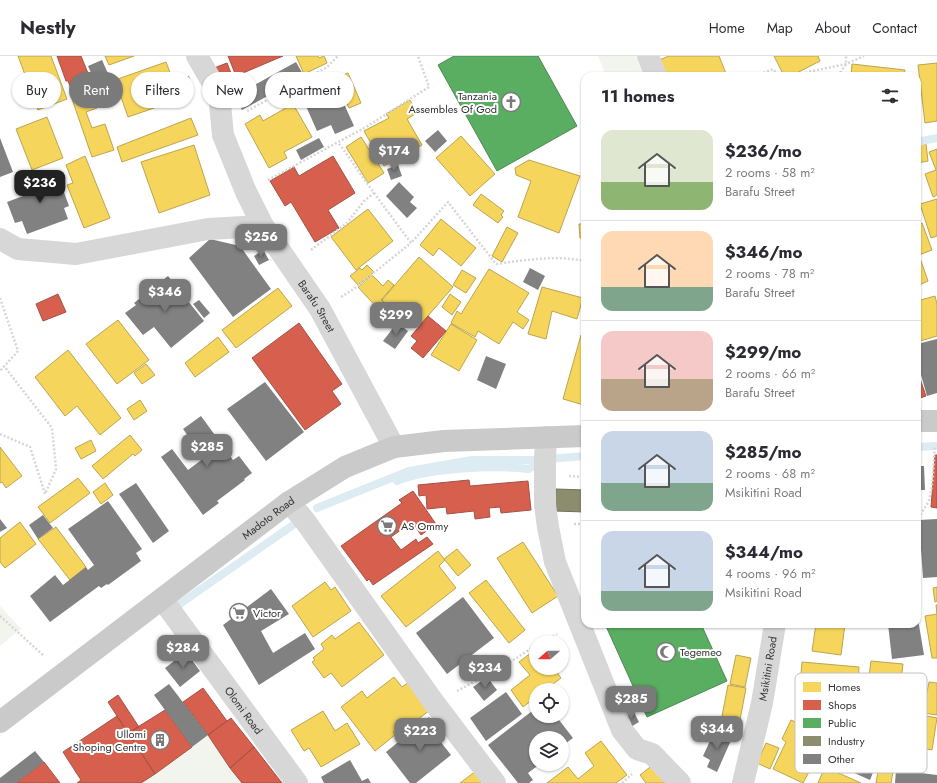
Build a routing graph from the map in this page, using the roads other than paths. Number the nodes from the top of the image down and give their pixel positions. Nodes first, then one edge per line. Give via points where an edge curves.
1 (197, 56) edge
2 (648, 56) edge
3 (654, 72) edge
4 (263, 226) junction
5 (0, 238) edge
6 (581, 436) edge
7 (546, 437) junction
8 (394, 447) junction
9 (289, 502) junction
10 (162, 599) junction
11 (581, 627) edge
12 (581, 628) edge
13 (775, 628) edge
14 (0, 722) edge
15 (297, 783) edge
16 (495, 783) edge
17 (680, 783) edge
18 (743, 783) edge

1 - 4 street, Barafu Street via 219,94 223,134 246,192
2 - 3 street
4 - 5 street via 208,229 76,254 18,249
4 - 8 street, Barafu Street via 320,309
6 - 7 main road, Madoto Road
7 - 8 main road, Madoto Road via 444,441
7 - 11 street via 545,505 548,527 555,562
8 - 9 main road, Madoto Road via 345,467
9 - 10 main road, Madoto Road
9 - 16 street
10 - 14 main road, Madoto Road
10 - 15 street, Olomi Road
12 - 17 street via 622,730 637,749 652,754
13 - 18 street, Msikitini Road via 762,703

